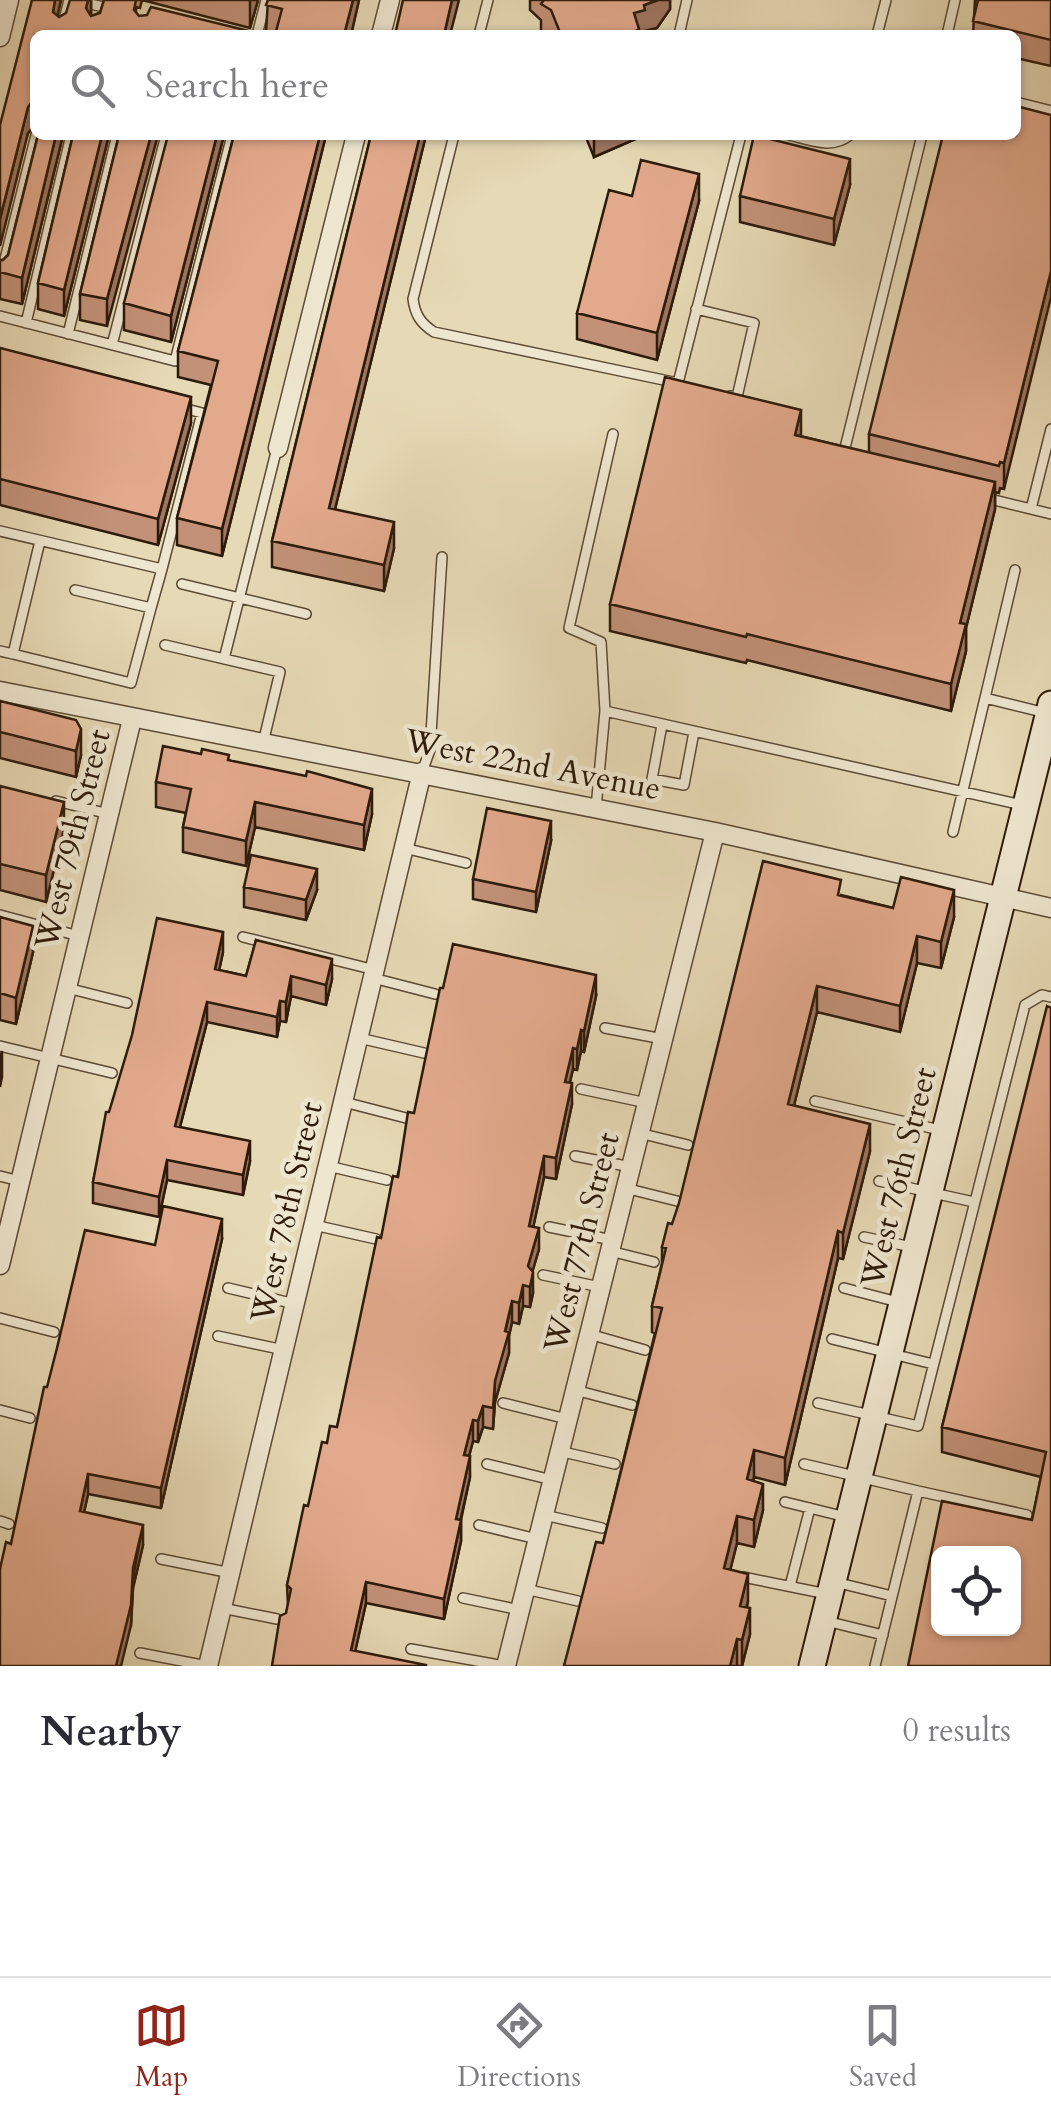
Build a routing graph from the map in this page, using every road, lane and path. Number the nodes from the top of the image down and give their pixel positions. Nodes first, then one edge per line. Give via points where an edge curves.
1 (9, 0) edge
2 (70, 0) edge
3 (266, 0) edge
4 (390, 0) edge
5 (488, 0) edge
6 (688, 0) edge
7 (886, 0) edge
8 (955, 0) edge
9 (101, 7) junction
10 (131, 14) edge
11 (98, 21) edge
12 (61, 30) edge
13 (258, 30) edge
14 (382, 30) edge
15 (480, 30) edge
16 (680, 30) edge
17 (878, 30) edge
18 (947, 30) edge
19 (0, 38) edge
20 (1021, 103) edge
21 (1051, 111) edge
22 (35, 140) edge
23 (70, 140) edge
24 (116, 140) edge
25 (165, 140) edge
26 (231, 140) edge
27 (355, 140) edge
28 (453, 140) edge
29 (741, 140) edge
30 (812, 140) edge
31 (844, 140) edge
32 (921, 140) edge
33 (0, 279) edge
34 (696, 309) junction
35 (0, 316) edge
36 (26, 323) junction
37 (68, 334) junction
38 (112, 345) junction
39 (678, 383) junction
40 (698, 388) edge
41 (717, 392) edge
42 (166, 404) edge
43 (1051, 429) edge
44 (613, 434) dead end
45 (278, 448) joint
46 (860, 467) edge
47 (974, 495) edge
48 (1031, 509) junction
49 (1051, 514) edge
50 (0, 531) edge
51 (40, 540) junction
52 (442, 557) dead end
53 (162, 569) junction
54 (1015, 570) dead end
55 (182, 584) dead end
56 (75, 590) dead end
57 (240, 598) junction
58 (151, 608) junction
59 (306, 614) dead end
60 (164, 646) dead end
61 (0, 651) edge
62 (13, 654) junction
63 (224, 659) junction
64 (0, 691) edge
65 (985, 698) junction
66 (606, 711) junction
67 (1049, 717) edge
68 (132, 719) junction
69 (662, 725) junction
70 (694, 732) junction
71 (264, 743) junction
72 (422, 772) junction
73 (963, 790) junction
74 (36, 796) edge
75 (1024, 806) junction
76 (596, 808) junction
77 (109, 814) junction
78 (714, 832) junction
79 (953, 832) dead end
80 (404, 848) junction
81 (466, 863) dead end
82 (1001, 897) junction
83 (1051, 908) edge
84 (0, 916) edge
85 (80, 936) junction
86 (243, 937) dead end
87 (374, 974) junction
88 (67, 988) junction
89 (435, 994) edge
90 (1051, 997) edge
91 (127, 1003) dead end
92 (605, 1028) dead end
93 (359, 1038) junction
94 (662, 1039) junction
95 (0, 1046) edge
96 (424, 1053) edge
97 (50, 1059) junction
98 (112, 1074) dead end
99 (581, 1089) dead end
100 (815, 1101) dead end
101 (344, 1102) junction
102 (646, 1103) junction
103 (406, 1118) edge
104 (943, 1131) junction
105 (639, 1133) junction
106 (688, 1144) dead end
107 (576, 1156) dead end
108 (328, 1166) junction
109 (630, 1167) junction
110 (0, 1176) edge
111 (387, 1180) dead end
112 (20, 1181) junction
113 (879, 1181) dead end
114 (626, 1188) junction
115 (928, 1192) junction
116 (677, 1201) edge
117 (974, 1202) junction
118 (314, 1225) junction
119 (550, 1227) dead end
120 (864, 1237) dead end
121 (376, 1239) edge
122 (611, 1246) junction
123 (915, 1248) junction
124 (654, 1262) dead end
125 (0, 1265) edge
126 (543, 1274) dead end
127 (600, 1287) junction
128 (228, 1288) dead end
129 (844, 1288) dead end
130 (901, 1302) junction
131 (295, 1304) junction
132 (0, 1318) edge
133 (54, 1332) dead end
134 (589, 1334) junction
135 (218, 1336) dead end
136 (832, 1340) dead end
137 (284, 1350) junction
138 (646, 1350) dead end
139 (889, 1352) junction
140 (934, 1364) junction
141 (575, 1390) junction
142 (503, 1403) dead end
143 (818, 1403) dead end
144 (632, 1405) dead end
145 (0, 1410) edge
146 (873, 1416) junction
147 (30, 1418) dead end
148 (568, 1419) junction
149 (560, 1451) junction
150 (488, 1464) dead end
151 (615, 1464) dead end
152 (804, 1464) dead end
153 (858, 1476) junction
154 (552, 1480) junction
155 (918, 1491) junction
156 (785, 1502) dead end
157 (810, 1508) junction
158 (544, 1515) junction
159 (1026, 1515) edge
160 (848, 1518) junction
161 (479, 1525) dead end
162 (602, 1528) edge
163 (537, 1539) junction
164 (161, 1558) dead end
165 (231, 1573) junction
166 (743, 1576) edge
167 (790, 1586) junction
168 (831, 1588) junction
169 (525, 1589) junction
170 (892, 1596) junction
171 (463, 1598) dead end
172 (578, 1601) edge
173 (222, 1608) junction
174 (520, 1610) junction
175 (277, 1619) edge
176 (823, 1620) junction
177 (883, 1635) junction
178 (411, 1648) dead end
179 (140, 1652) dead end
180 (814, 1665) edge
181 (208, 1666) edge
182 (505, 1666) edge
183 (875, 1666) edge

1 - 19 street
2 - 9 lane
2 - 12 lane
3 - 13 lane
4 - 14 street
5 - 15 lane
6 - 16 lane
7 - 17 lane
8 - 18 lane
9 - 10 lane
9 - 11 lane
20 - 21 lane
22 - 33 lane
23 - 36 lane
24 - 37 lane
25 - 38 lane
26 - 38 lane via 176,362
27 - 45 street
28 - 39 lane via 414,289 414,309 425,326
29 - 34 lane
30 - 31 lane
32 - 46 lane via 841,462
34 - 39 lane
34 - 41 lane via 754,323 737,397
35 - 36 lane
36 - 37 lane
37 - 38 lane
39 - 40 lane
42 - 53 lane via 202,413
43 - 48 lane
44 - 66 lane via 569,628 601,642
45 - 57 lane
47 - 48 lane
48 - 49 lane
50 - 51 lane
51 - 53 lane
51 - 62 lane
52 - 72 lane via 430,750
53 - 58 lane
54 - 65 lane
55 - 57 lane
56 - 58 lane
57 - 59 lane
57 - 63 lane
58 - 62 lane via 131,683
60 - 63 lane
61 - 62 lane
63 - 71 lane via 280,672
64 - 68 street, West 22nd Avenue
65 - 67 lane
65 - 73 lane
66 - 69 lane
66 - 76 lane
67 - 75 street, West 76th Street
68 - 71 street, West 22nd Avenue
68 - 77 street, West 79th Street
69 - 70 lane
69 - 70 lane via 652,779 684,785
70 - 73 lane
71 - 72 street, West 22nd Avenue
72 - 76 street, West 22nd Avenue
72 - 80 street, West 78th Street
73 - 75 lane
73 - 79 lane
74 - 77 lane
75 - 82 street, West 76th Street
76 - 78 street, West 22nd Avenue
77 - 85 street, West 79th Street
78 - 82 street, West 22nd Avenue
78 - 94 street, West 77th Street
80 - 81 lane
80 - 87 street, West 78th Street
82 - 83 street, West 22nd Avenue
82 - 104 street, West 76th Street
84 - 85 lane
85 - 88 street, West 79th Street
86 - 87 lane
87 - 89 lane
87 - 93 street, West 78th Street
88 - 91 lane
88 - 97 street, West 79th Street
90 - 117 lane via 1025,1004
92 - 94 lane
93 - 96 lane
93 - 101 street, West 78th Street
94 - 102 street, West 77th Street
95 - 97 lane
97 - 98 lane
97 - 112 street, West 79th Street
99 - 102 lane
100 - 104 lane
101 - 103 lane
101 - 108 street, West 78th Street
102 - 105 street, West 77th Street
104 - 115 street, West 76th Street
105 - 106 lane
105 - 109 street, West 77th Street
107 - 109 lane
108 - 111 lane
108 - 118 street, West 78th Street
109 - 114 street, West 77th Street
110 - 112 lane
112 - 125 street, West 79th Street
113 - 115 lane
114 - 116 lane
114 - 122 street, West 77th Street
115 - 117 lane
115 - 123 street, West 76th Street
117 - 140 lane
118 - 121 lane
118 - 131 street, West 78th Street
119 - 122 lane
120 - 123 lane
122 - 124 lane
122 - 127 street, West 77th Street
123 - 130 street, West 76th Street
126 - 127 lane
127 - 134 street, West 77th Street
128 - 131 lane
129 - 130 lane
130 - 139 street, West 76th Street
131 - 137 street, West 78th Street
132 - 133 lane
134 - 138 lane
134 - 141 street, West 77th Street
135 - 137 lane
136 - 139 lane
137 - 165 street, West 78th Street
139 - 140 lane
139 - 146 street, West 76th Street
140 - 146 lane via 918,1426
141 - 144 lane
141 - 148 street, West 77th Street
142 - 148 lane
143 - 146 lane
145 - 147 lane
146 - 153 street, West 76th Street
148 - 149 street, West 77th Street
149 - 151 lane
149 - 154 street, West 77th Street
150 - 154 lane
152 - 153 lane
153 - 155 lane
153 - 160 street, West 76th Street
154 - 158 street, West 77th Street
155 - 159 lane
155 - 170 lane
156 - 157 lane
157 - 160 lane
157 - 167 lane
158 - 162 lane
158 - 163 street, West 77th Street
160 - 168 street, West 76th Street
161 - 163 lane
163 - 169 street, West 77th Street
164 - 165 lane
165 - 173 street, West 78th Street
166 - 167 lane
167 - 168 lane
168 - 170 lane
168 - 176 street, West 76th Street
169 - 172 lane
169 - 174 street, West 77th Street
170 - 177 lane
171 - 174 lane
173 - 175 lane
173 - 181 street, West 78th Street
174 - 182 street, West 77th Street
176 - 177 lane
176 - 180 street, West 76th Street
177 - 183 lane
178 - 182 lane
179 - 181 lane

